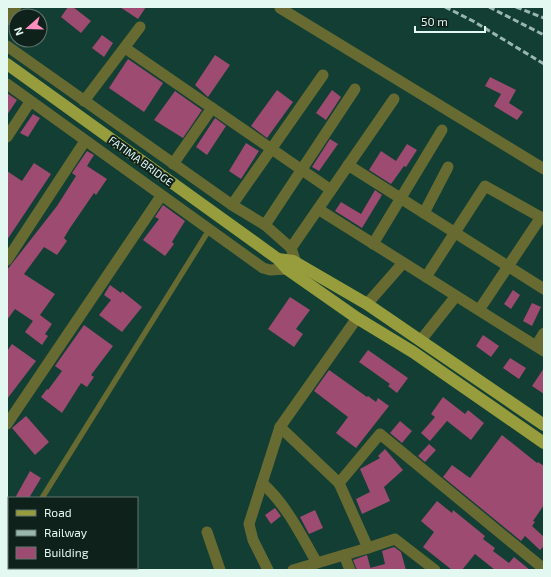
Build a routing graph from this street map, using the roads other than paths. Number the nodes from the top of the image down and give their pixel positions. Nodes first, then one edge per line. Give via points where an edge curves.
1 (16, 7) edge
2 (280, 8) edge
3 (7, 20) edge
4 (140, 28) dead end
5 (7, 46) edge
6 (125, 48) junction
7 (7, 64) edge
8 (323, 75) dead end
9 (7, 84) edge
10 (355, 89) dead end
11 (394, 98) dead end
12 (30, 102) junction
13 (84, 102) junction
14 (212, 108) junction
15 (442, 130) dead end
16 (7, 137) edge
17 (86, 141) junction
18 (271, 149) junction
19 (173, 164) junction
20 (348, 165) junction
21 (448, 167) dead end
22 (544, 169) edge
23 (301, 170) junction
24 (331, 190) junction
25 (161, 196) junction
26 (401, 198) junction
27 (232, 205) junction
28 (318, 209) junction
29 (424, 213) junction
30 (542, 218) edge
31 (265, 225) junction
32 (208, 230) junction
33 (455, 232) junction
34 (373, 244) junction
35 (291, 248) junction
36 (7, 260) edge
37 (403, 263) junction
38 (292, 266) junction
39 (508, 266) junction
40 (426, 277) junction
41 (544, 289) edge
42 (456, 296) junction
43 (367, 304) junction
44 (479, 310) junction
45 (357, 318) junction
46 (544, 333) edge
47 (421, 340) junction
48 (540, 349) edge
49 (7, 424) edge
50 (544, 425) edge
51 (280, 427) junction
52 (544, 443) edge
53 (262, 482) junction
54 (339, 483) junction
55 (43, 497) edge
56 (207, 532) dead end
57 (368, 548) junction
58 (344, 555) junction
59 (317, 563) junction
60 (544, 569) edge
61 (220, 570) edge
62 (268, 570) edge
63 (293, 570) edge
64 (350, 570) edge
65 (435, 570) edge

1 - 3 street
2 - 22 street
4 - 6 street
5 - 13 street
6 - 13 street
6 - 14 street
7 - 38 main road, FATIMA BRIDGE via 277,258
8 - 18 street
9 - 12 street
10 - 23 street
11 - 20 street
12 - 16 street
12 - 17 street
13 - 19 street
14 - 18 street
14 - 19 street
15 - 26 street
17 - 25 street
17 - 36 street
18 - 23 street
18 - 27 street
19 - 27 street
20 - 24 street
20 - 26 street
21 - 29 street
23 - 24 street
23 - 31 street
24 - 28 street
25 - 32 street
25 - 49 street
26 - 29 street
26 - 34 street
27 - 31 street
28 - 34 street
28 - 35 street
29 - 33 street
30 - 33 street via 485,186
30 - 39 street
31 - 35 street
32 - 38 street via 263,268 270,270
32 - 55 lane
33 - 39 street
33 - 40 street
34 - 37 street
35 - 38 street
37 - 40 street
37 - 43 street
38 - 43 main road
38 - 45 main road
39 - 41 street
39 - 44 street
40 - 42 street
42 - 44 street
42 - 47 street
43 - 47 main road
44 - 48 street
45 - 51 street
45 - 52 main road via 413,352
46 - 48 street
47 - 50 main road
51 - 53 street
51 - 54 street
53 - 59 street via 284,506
53 - 62 street via 249,524
54 - 57 street
54 - 60 street via 380,434
56 - 61 street
57 - 58 street
57 - 65 street via 395,539
58 - 59 street
58 - 64 street
59 - 63 street

